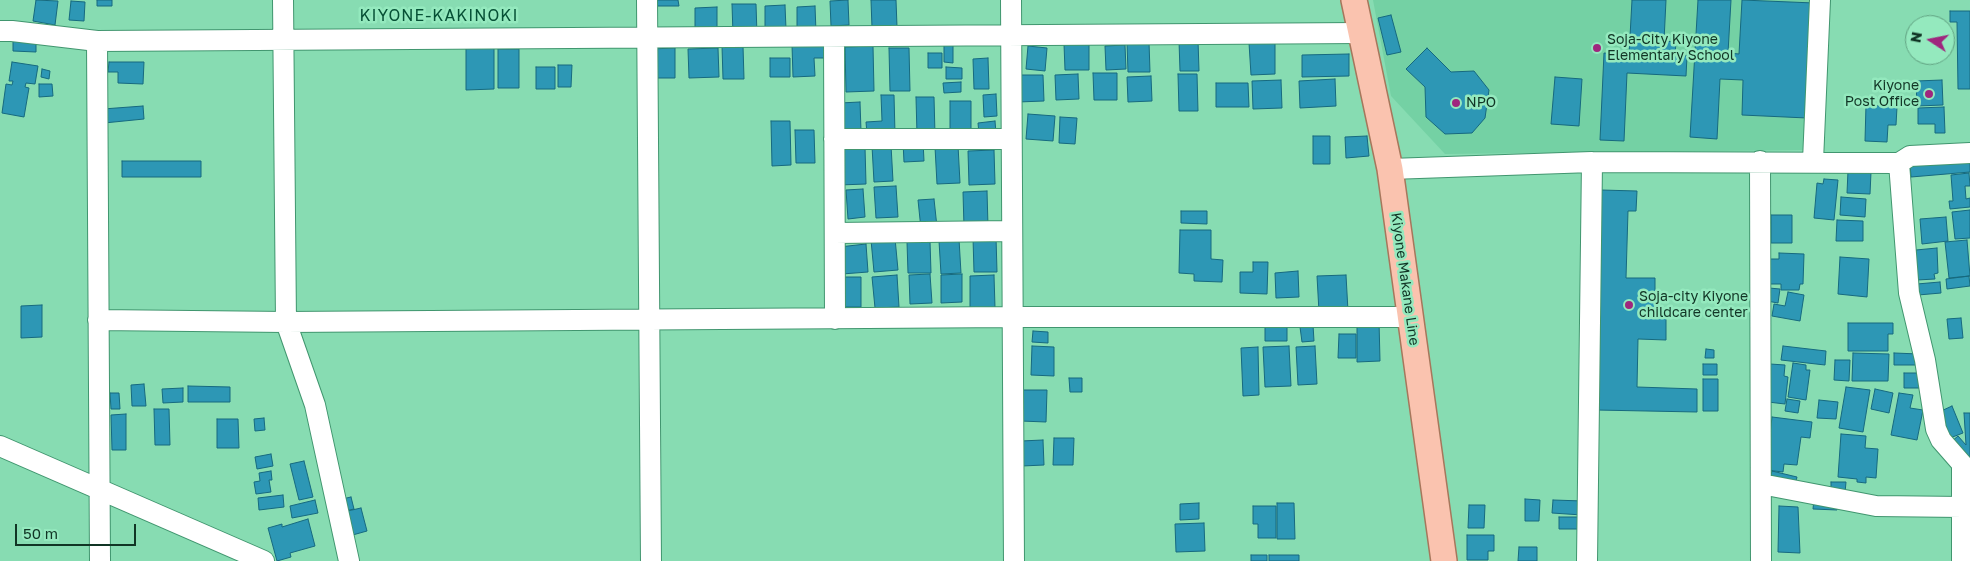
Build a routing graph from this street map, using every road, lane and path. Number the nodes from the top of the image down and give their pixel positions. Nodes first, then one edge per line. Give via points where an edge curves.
1 (283, 0) edge
2 (647, 0) edge
3 (1010, 0) edge
4 (1354, 0) edge
5 (1820, 0) edge
6 (0, 31) edge
7 (1361, 33) junction
8 (1011, 36) junction
9 (834, 37) junction
10 (648, 38) junction
11 (283, 40) junction
12 (97, 41) junction
13 (834, 139) junction
14 (1011, 139) junction
15 (1970, 153) edge
16 (1760, 161) junction
17 (1813, 161) junction
18 (1592, 162) junction
19 (1899, 163) junction
20 (1390, 169) junction
21 (1012, 231) junction
22 (835, 234) junction
23 (1012, 317) junction
24 (1410, 317) junction
25 (650, 319) junction
26 (835, 319) junction
27 (98, 320) junction
28 (286, 322) junction
29 (0, 446) edge
30 (1761, 484) junction
31 (100, 489) junction
32 (1962, 507) junction
33 (100, 561) edge
34 (264, 561) edge
35 (348, 561) edge
36 (651, 561) edge
37 (1014, 561) edge
38 (1444, 561) edge
39 (1587, 561) edge
40 (1761, 561) edge
41 (1962, 561) edge

1 - 11 street
2 - 10 street
3 - 8 street
4 - 7 main road, Kiyone Makane Line
5 - 17 street
6 - 12 street
7 - 8 street
7 - 20 main road, Kiyone Makane Line
8 - 9 street
8 - 14 street
9 - 10 street
9 - 13 street
10 - 11 street
10 - 25 street
11 - 12 street
11 - 28 street
12 - 27 street
13 - 14 street
13 - 22 street
14 - 21 street
15 - 19 street via 1910,156
16 - 17 street
16 - 18 street
16 - 30 street
17 - 19 street
18 - 20 street
18 - 39 street
19 - 32 street via 1912,312 1925,360 1936,429 1941,440 1962,464
20 - 24 main road, Kiyone Makane Line
21 - 22 street
21 - 23 street
22 - 26 street
23 - 24 street
23 - 26 street
23 - 37 street
24 - 38 main road, Kiyone Makane Line
25 - 26 street
25 - 28 street
25 - 36 street
27 - 28 street
27 - 31 street
28 - 35 street via 315,405
29 - 31 street
30 - 32 street via 1876,506
30 - 40 street
31 - 33 street
31 - 34 street
32 - 41 street

